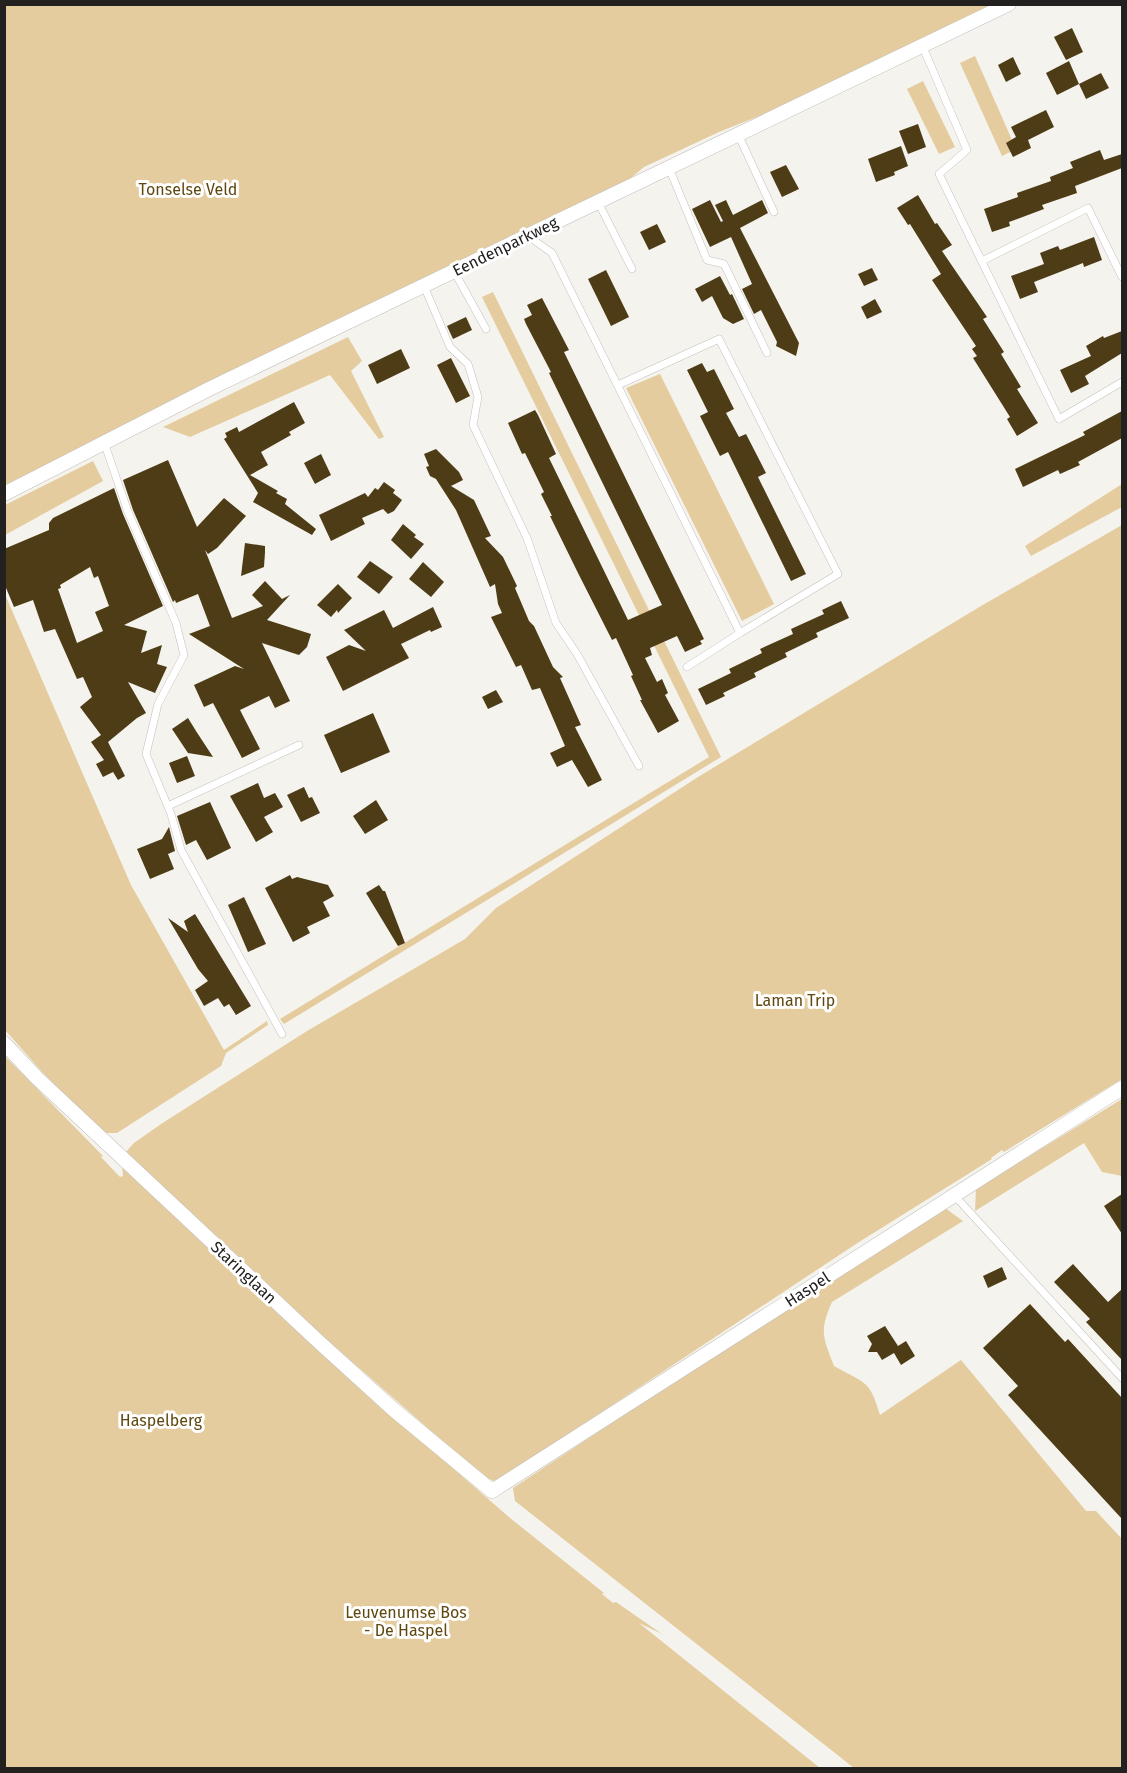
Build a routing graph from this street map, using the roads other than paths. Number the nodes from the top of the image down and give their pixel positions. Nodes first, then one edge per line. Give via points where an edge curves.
1 (1009, 4) edge
2 (922, 45) junction
3 (738, 134) junction
4 (669, 168) junction
5 (598, 202) junction
6 (774, 212) dead end
7 (528, 236) junction
8 (982, 261) junction
9 (632, 269) dead end
10 (454, 271) junction
11 (1122, 278) edge
12 (424, 286) junction
13 (486, 329) dead end
14 (767, 352) dead end
15 (1122, 382) edge
16 (618, 386) junction
17 (104, 442) junction
18 (4, 494) edge
19 (740, 633) junction
20 (687, 667) dead end
21 (299, 745) dead end
22 (639, 766) dead end
23 (168, 806) junction
24 (282, 1034) dead end
25 (4, 1042) edge
26 (1122, 1088) edge
27 (954, 1195) junction
28 (1122, 1378) edge
29 (492, 1491) joint

1 - 2 street, Eendenparkweg
2 - 3 street, Eendenparkweg
2 - 8 lane via 967,150 939,174
3 - 4 street, Eendenparkweg
3 - 6 lane
4 - 5 street, Eendenparkweg
4 - 14 lane via 707,260 724,264
5 - 7 street, Eendenparkweg
5 - 9 lane
7 - 10 street, Eendenparkweg
7 - 16 lane via 552,254
8 - 11 lane via 1088,208
8 - 15 lane via 1059,419
10 - 12 street, Eendenparkweg
10 - 13 lane
12 - 17 street, Eendenparkweg
12 - 22 lane via 450,347 468,364 478,397 473,425 527,538 556,622
16 - 19 lane
16 - 19 lane via 719,339 838,574
17 - 18 street, Eendenparkweg
17 - 23 lane via 128,512 176,623 184,655 158,704 146,754
19 - 20 lane
21 - 23 lane
23 - 24 lane via 181,850
25 - 29 street, Staringlaan via 319,1342
26 - 27 street, Haspel
27 - 28 lane
27 - 29 street, Haspel

